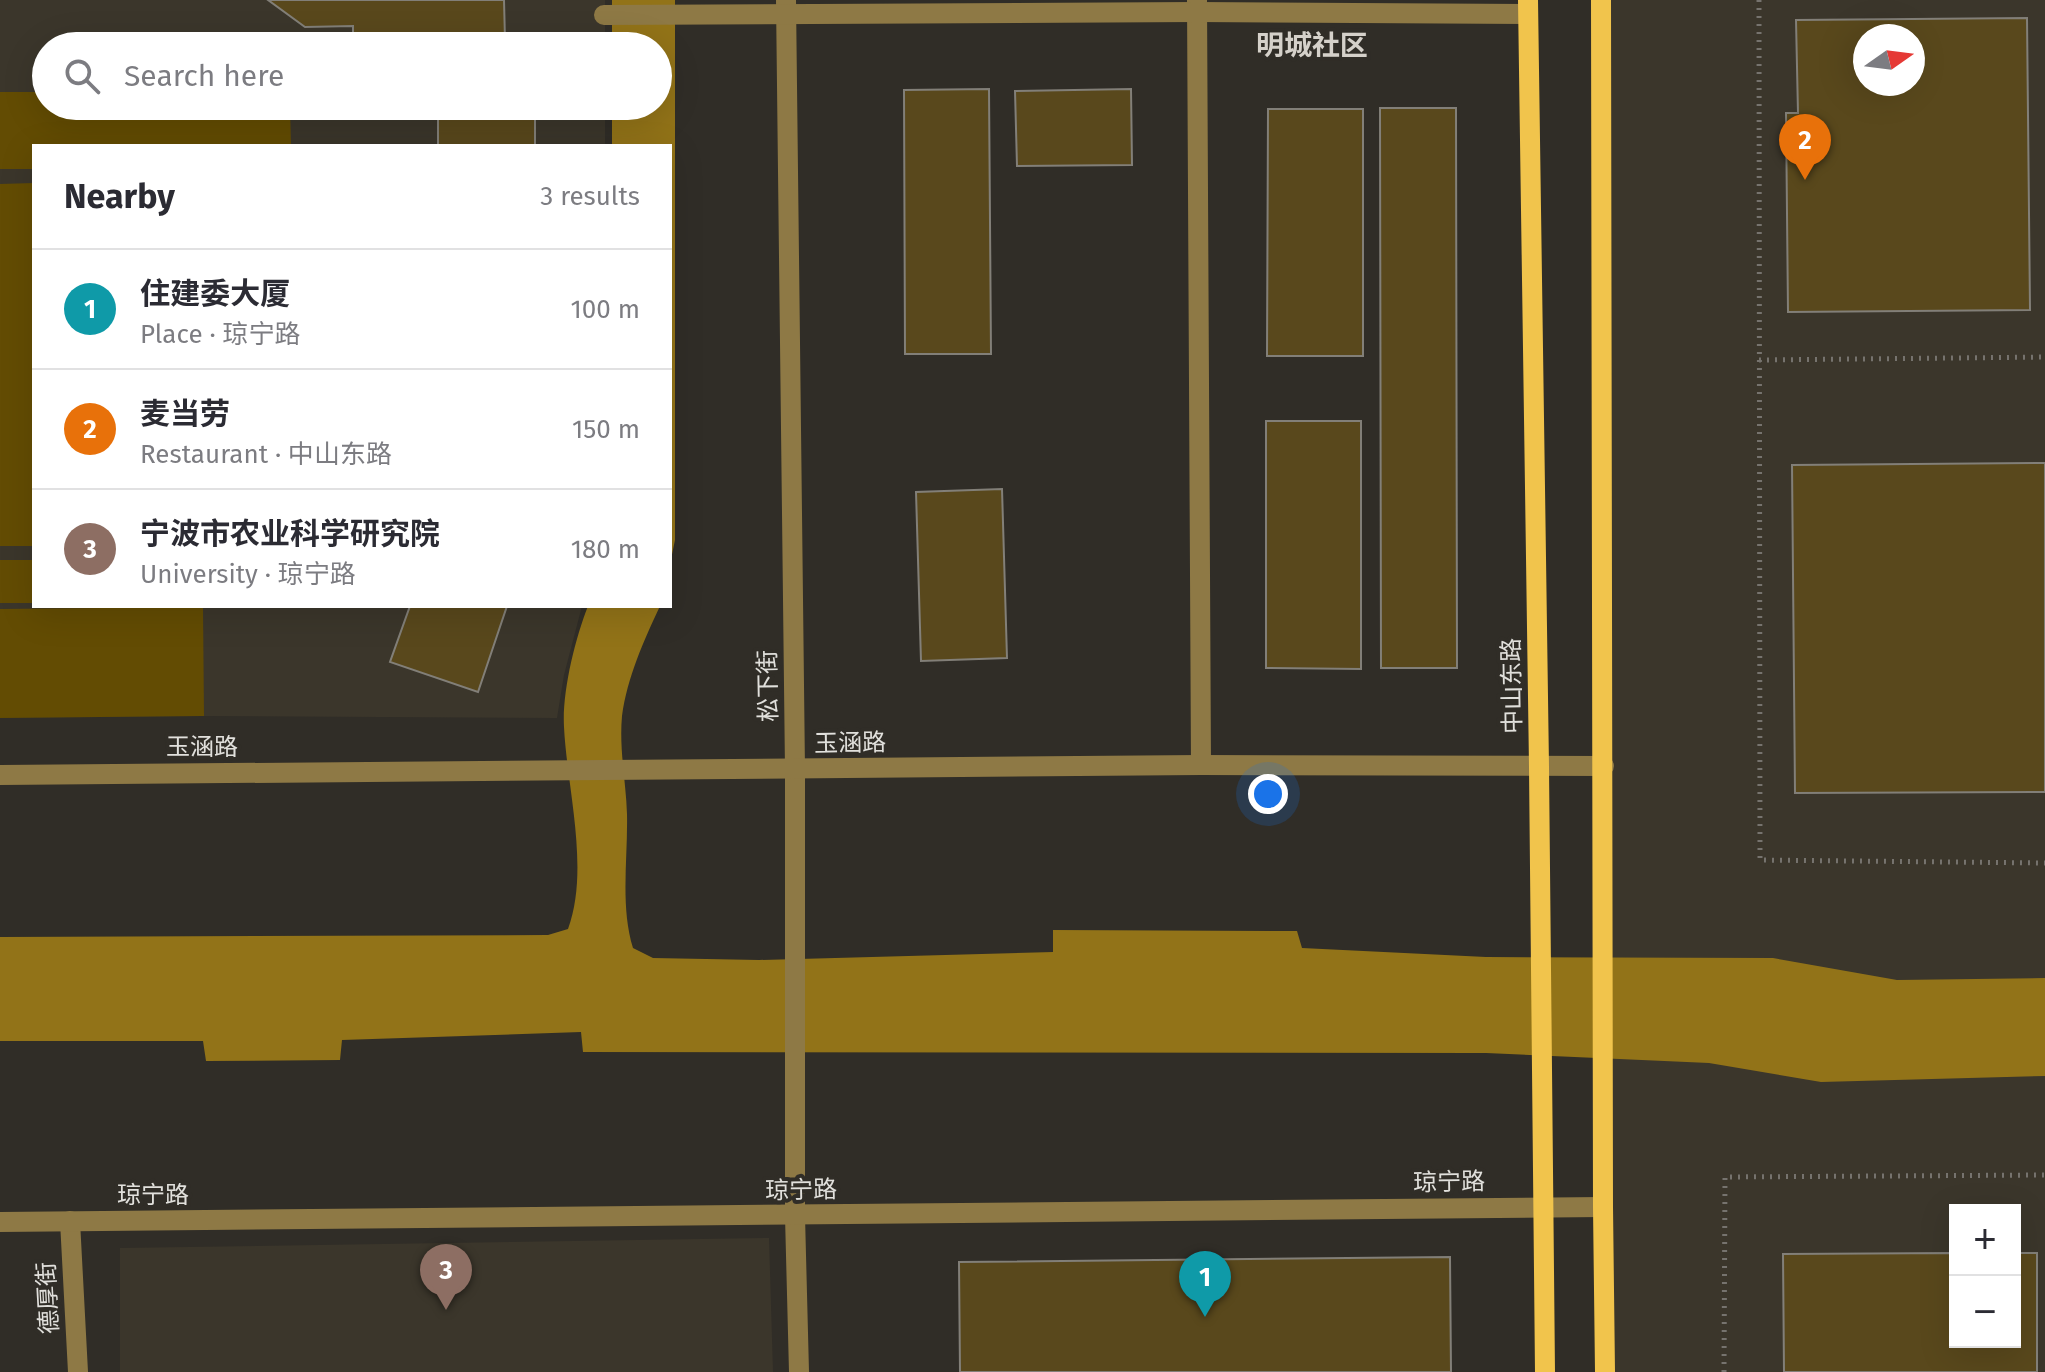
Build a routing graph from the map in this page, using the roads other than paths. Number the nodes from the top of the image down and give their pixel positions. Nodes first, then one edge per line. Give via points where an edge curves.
1 (1601, 0) edge
2 (1197, 6) edge
3 (786, 7) edge
4 (1528, 7) edge
5 (604, 15) dead end
6 (1201, 765) junction
7 (1604, 766) junction
8 (1539, 767) junction
9 (795, 770) junction
10 (0, 775) edge
11 (1542, 1207) junction
12 (1603, 1207) junction
13 (795, 1216) junction
14 (70, 1221) junction
15 (0, 1222) edge
16 (78, 1372) edge
17 (799, 1372) edge
18 (1545, 1372) edge
19 (1605, 1372) edge

1 - 7 main road
2 - 3 street
2 - 4 street
2 - 6 street
3 - 5 street
3 - 9 street, 松下街
4 - 8 main road, 中山东路
6 - 8 street, 玉涵路
6 - 9 street, 玉涵路
7 - 8 street, 玉涵路
7 - 12 main road
8 - 11 main road, 中山东路
9 - 10 street, 玉涵路
9 - 13 street, 松下街
11 - 12 street, 琼宁路
11 - 13 street, 琼宁路
11 - 18 main road, 中山东路
12 - 19 main road
13 - 14 street, 琼宁路
13 - 17 street, 松下街
14 - 15 street, 琼宁路
14 - 16 street, 德厚街

